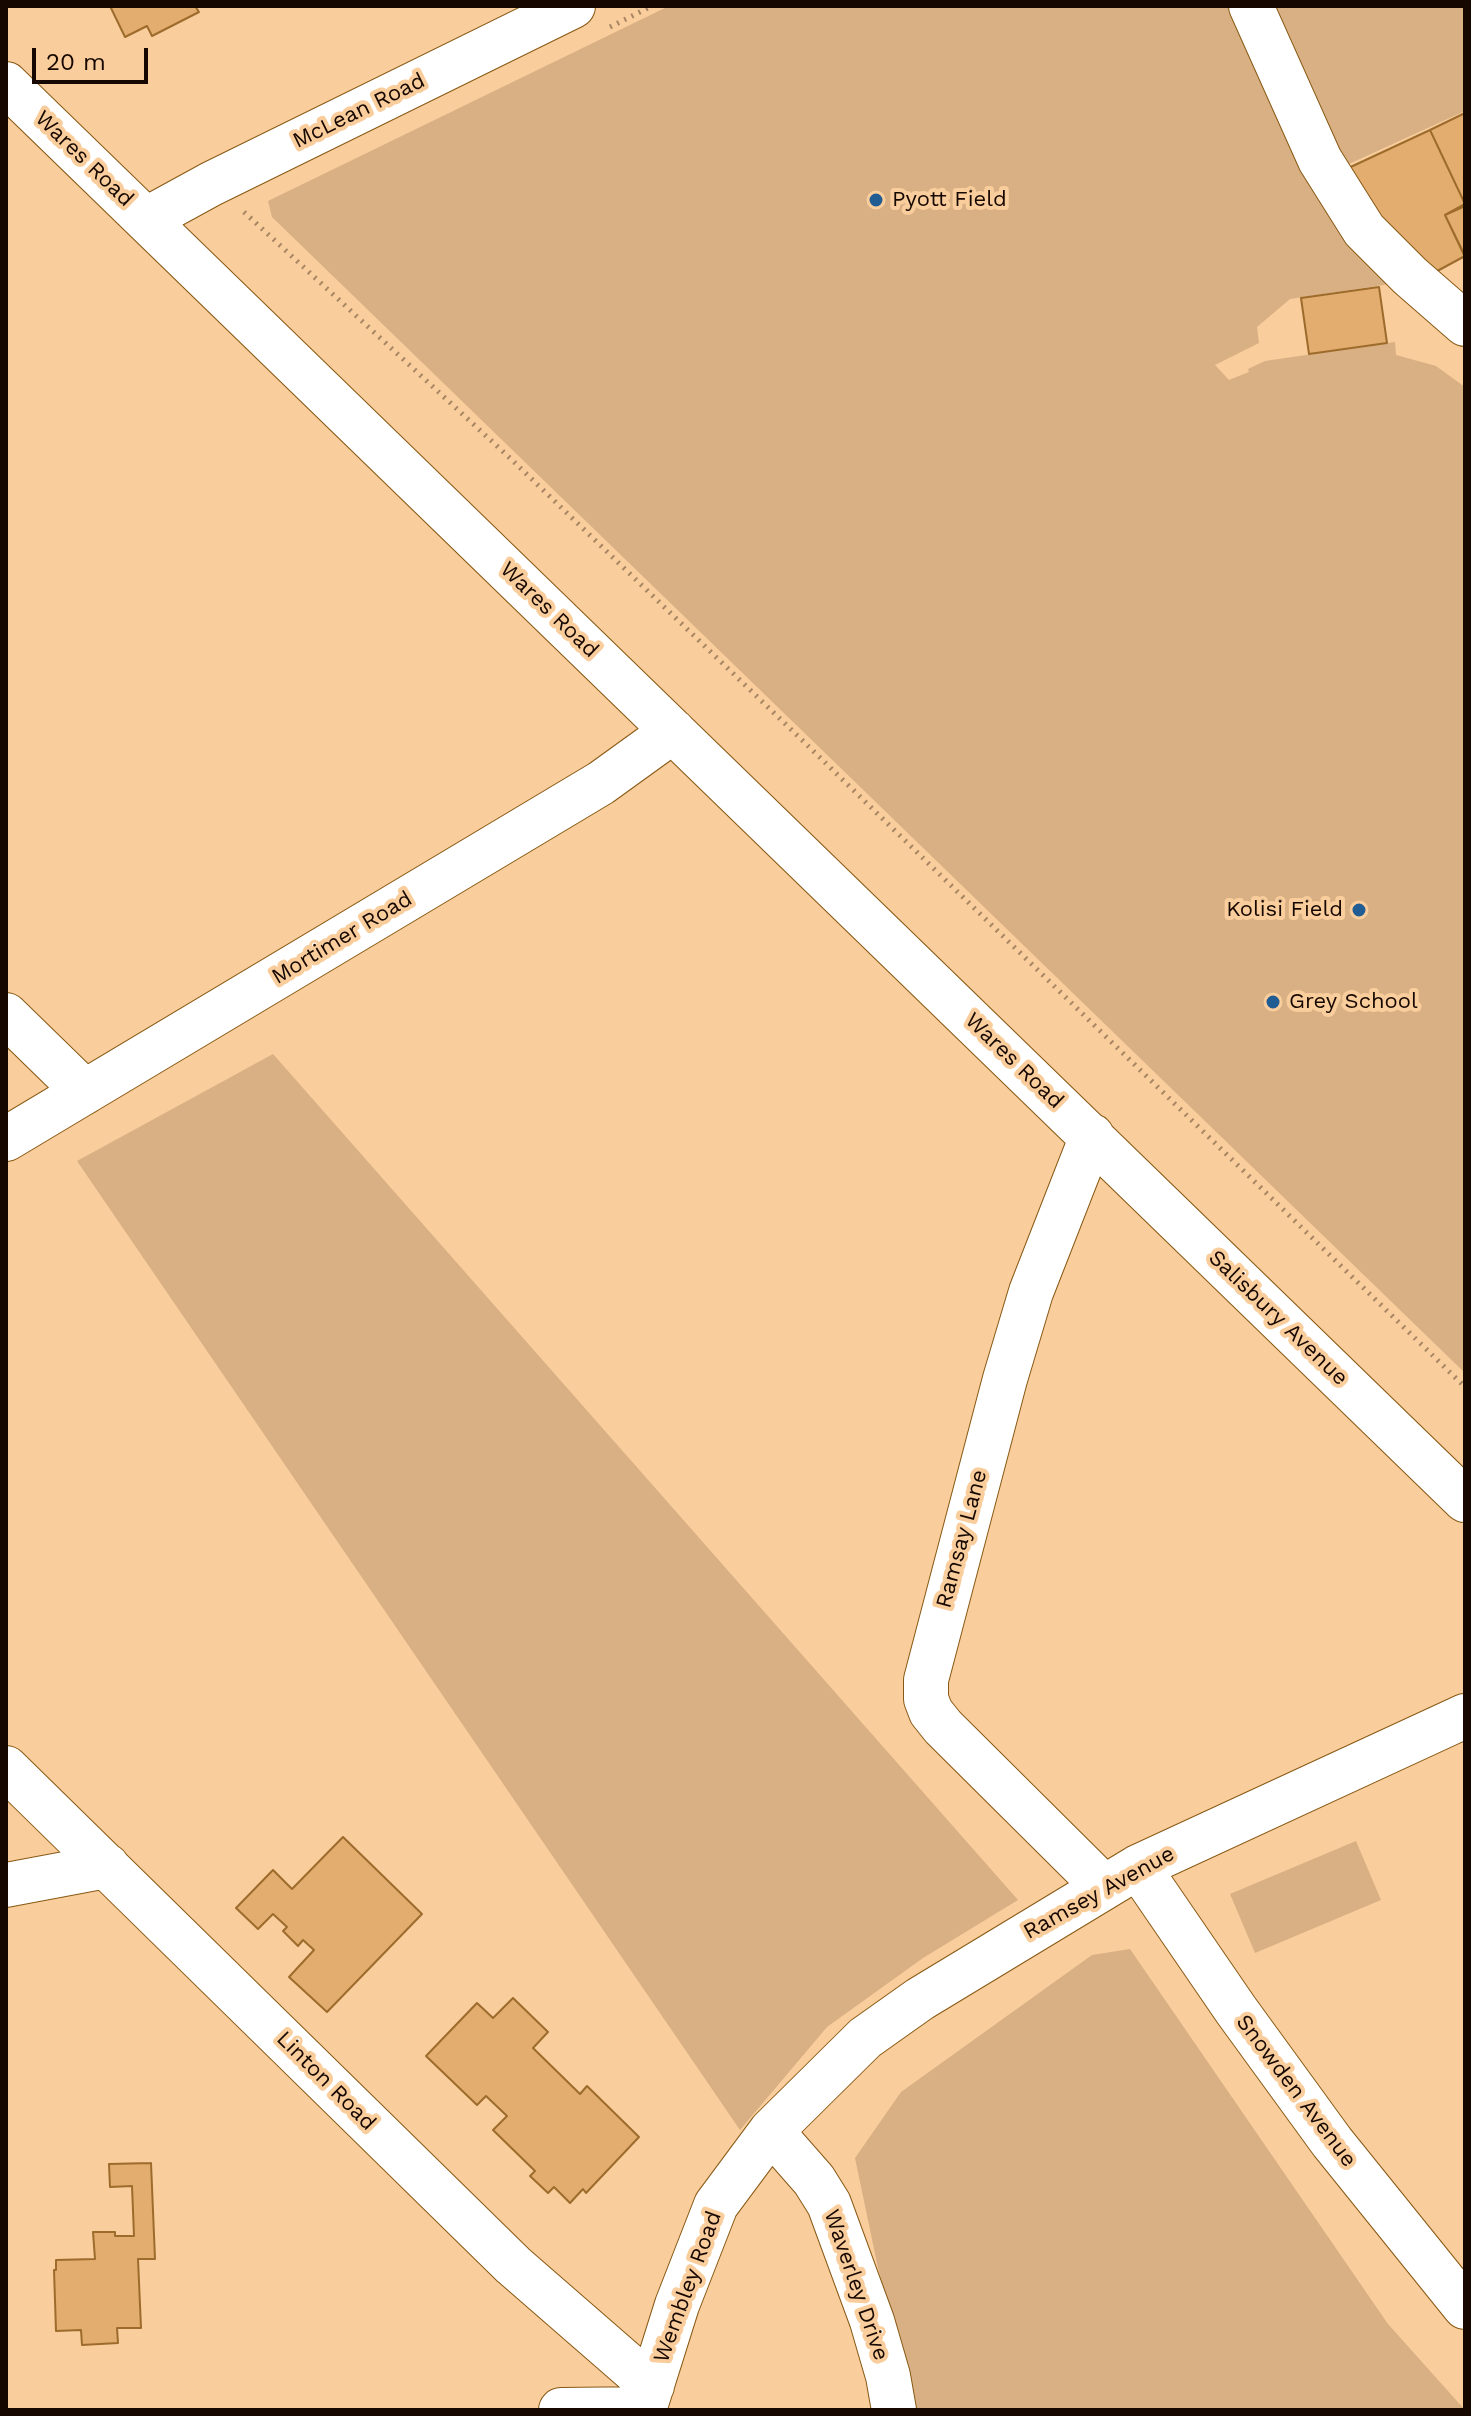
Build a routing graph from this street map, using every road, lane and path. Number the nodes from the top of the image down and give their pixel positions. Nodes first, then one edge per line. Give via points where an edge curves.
1 (573, 6) edge
2 (1251, 6) edge
3 (6, 84) edge
4 (239, 208) dead end
5 (147, 219) junction
6 (1465, 324) edge
7 (673, 731) junction
8 (6, 1015) edge
9 (85, 1092) junction
10 (1092, 1136) junction
11 (6, 1139) edge
12 (1465, 1387) edge
13 (1465, 1500) edge
14 (1465, 1716) edge
15 (6, 1768) edge
16 (107, 1866) junction
17 (1120, 1877) junction
18 (6, 1885) edge
19 (771, 2131) junction
20 (1465, 2307) edge
21 (647, 2402) edge
22 (561, 2410) edge
23 (894, 2410) edge

1 - 5 street, McLean Road
2 - 6 street via 1320,160 1364,230
3 - 5 street, Wares Road
4 - 12 path via 511,459
5 - 7 street, Wares Road
7 - 9 street, Mortimer Road via 601,783
7 - 10 street, Wares Road
8 - 9 street
9 - 11 street, Mortimer Road
10 - 13 street, Salisbury Avenue
10 - 17 street, Ramsay Lane via 1031,1292 1005,1379 935,1637 926,1699 943,1727
14 - 17 street, Ramsey Avenue
15 - 16 street, Linton Road
16 - 18 street
16 - 21 street, Linton Road
17 - 19 street, Ramsey Avenue via 865,2038
17 - 20 street, Snowden Avenue via 1236,2010 1332,2142
19 - 21 street, Wembley Road via 716,2205
19 - 23 street, Waverley Drive via 829,2204 872,2321
21 - 22 street

